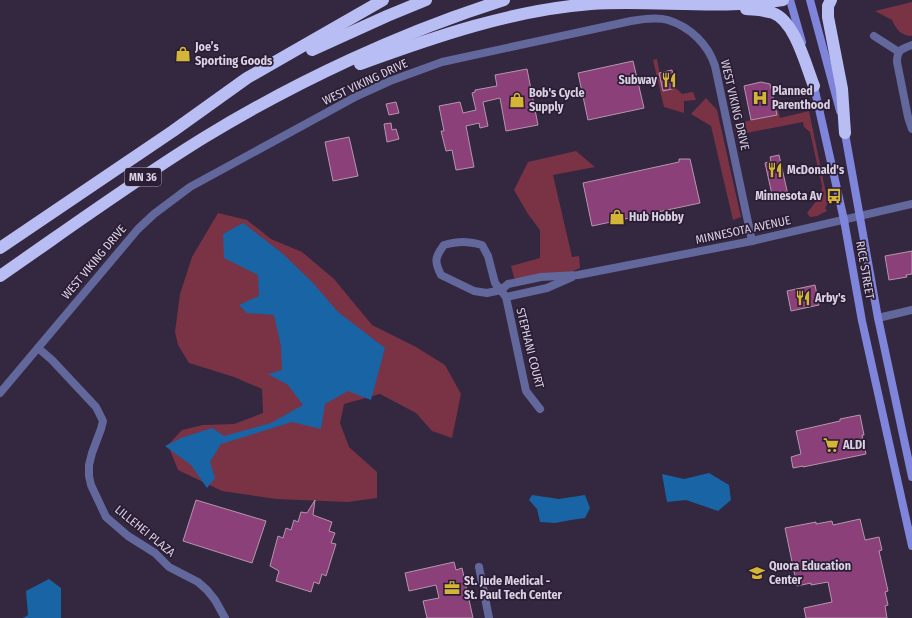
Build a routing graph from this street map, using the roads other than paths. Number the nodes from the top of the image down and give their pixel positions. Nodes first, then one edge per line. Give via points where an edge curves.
1 (383, 0) edge
2 (426, 0) edge
3 (504, 0) edge
4 (783, 0) edge
5 (790, 0) edge
6 (810, 0) edge
7 (831, 0) edge
8 (697, 4) junction
9 (874, 36) dead end
10 (912, 45) edge
11 (900, 52) junction
12 (814, 86) junction
13 (293, 88) junction
14 (912, 129) edge
15 (173, 131) junction
16 (845, 133) junction
17 (912, 204) edge
18 (860, 216) junction
19 (844, 220) junction
20 (752, 241) junction
21 (0, 248) edge
22 (0, 276) edge
23 (503, 293) junction
24 (912, 310) edge
25 (878, 318) junction
26 (38, 348) junction
27 (0, 393) edge
28 (540, 409) dead end
29 (912, 477) edge
30 (912, 546) edge
31 (479, 567) dead end
32 (225, 618) edge
33 (490, 618) edge

1 - 15 highway via 247,78
2 - 15 highway, MN 36 via 320,46 235,91
3 - 13 highway, MN 36 via 407,36
4 - 8 highway
5 - 12 main road, RICE STREET
6 - 16 main road, RICE STREET
7 - 16 highway via 828,17 842,89
8 - 12 highway via 774,13 791,30
8 - 13 highway via 616,3 566,7 519,15 465,29
9 - 11 street
10 - 11 street
11 - 14 street via 897,55 897,62
12 - 19 main road, RICE STREET
13 - 22 highway, MN 36 via 242,115 168,160
15 - 21 highway, MN 36
16 - 18 main road, RICE STREET
17 - 18 street, MINNESOTA AVENUE
18 - 19 street, MINNESOTA AVENUE
18 - 25 main road, RICE STREET
19 - 20 street, MINNESOTA AVENUE
19 - 30 main road, RICE STREET via 859,307
20 - 23 street, MINNESOTA AVENUE via 578,275 541,277 508,284
20 - 26 street, WEST VIKING DRIVE via 715,66 710,54 694,34 681,26 667,20 638,20 468,56 414,71 357,96 210,176 170,201 138,229
23 - 23 street, MINNESOTA AVENUE via 495,283 488,256 482,245 459,241 444,245 438,253 435,263 441,275 474,291
23 - 28 street, STEPHANI COURT via 526,391
24 - 25 street
25 - 29 main road, RICE STREET
26 - 27 street, WEST VIKING DRIVE
26 - 32 street, LILLEHEI PLAZA via 92,402 103,421 92,453 89,476 106,517 128,536 155,553 169,567 198,582
31 - 33 street

